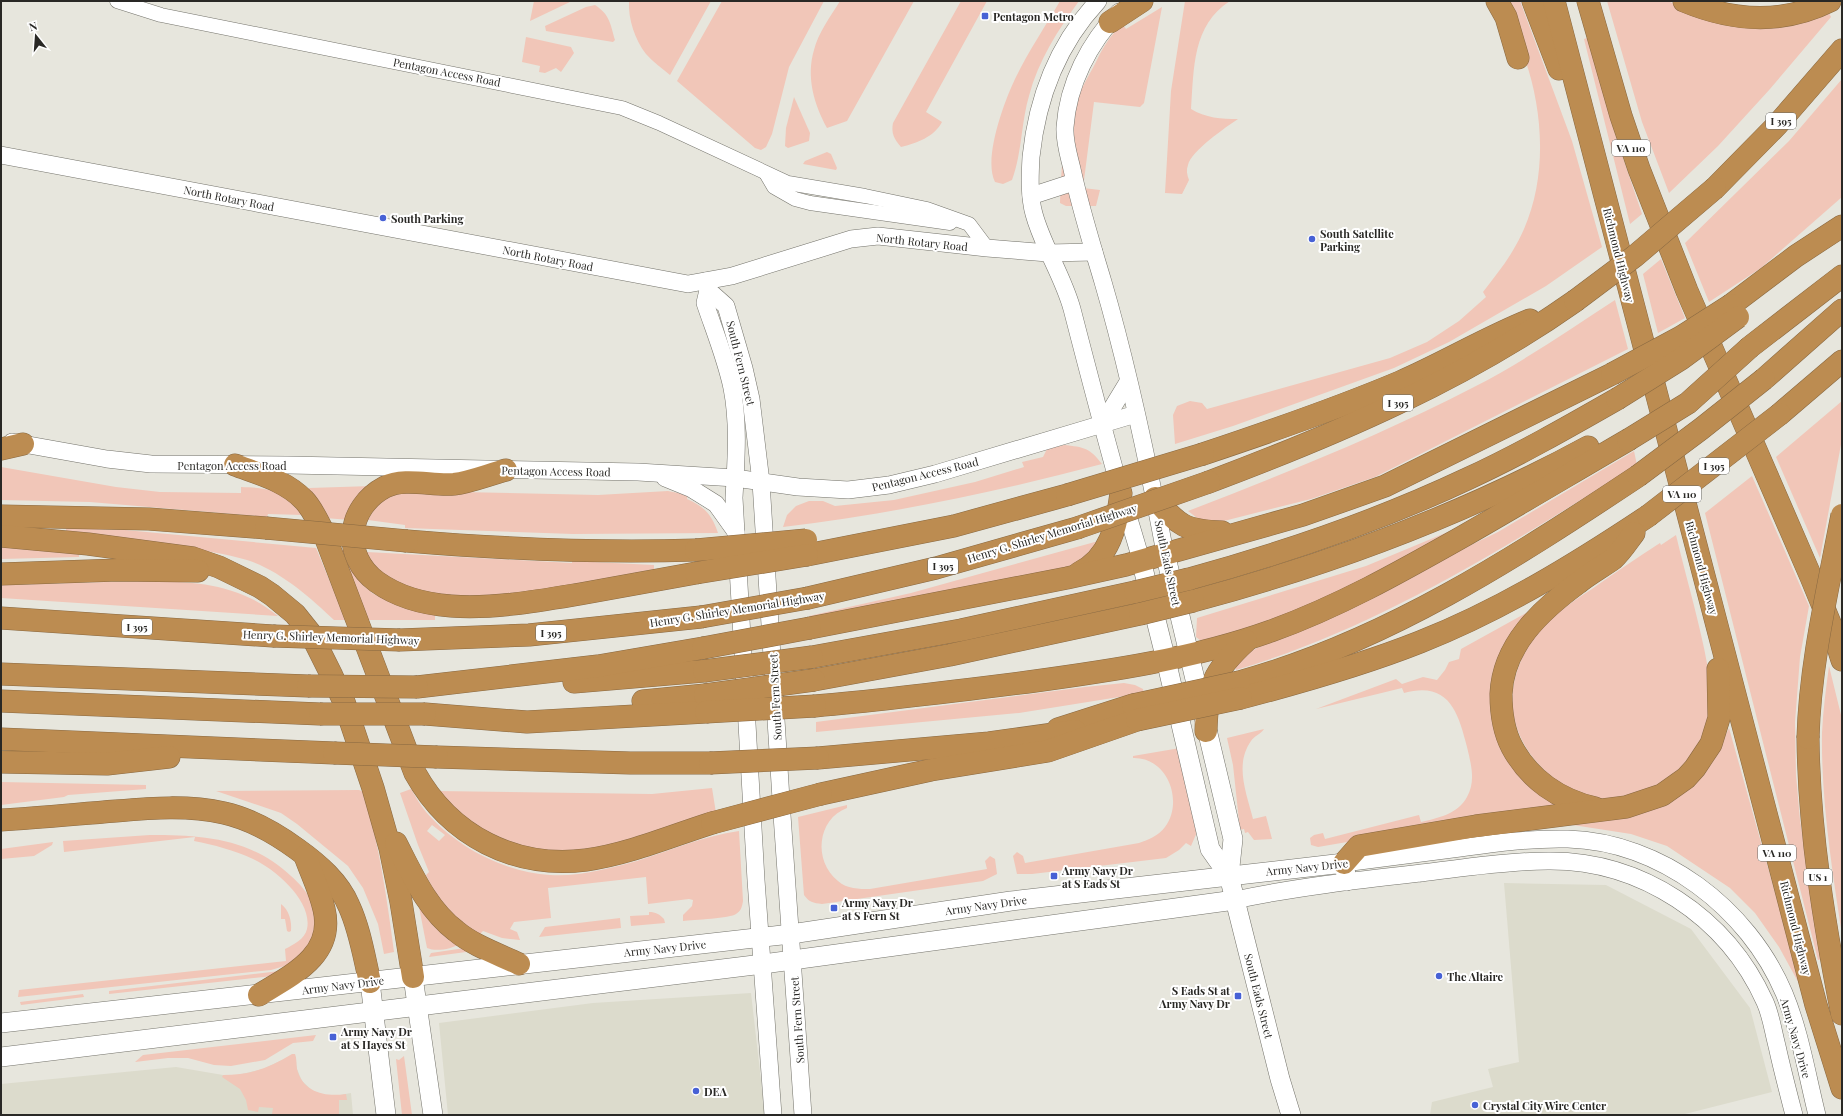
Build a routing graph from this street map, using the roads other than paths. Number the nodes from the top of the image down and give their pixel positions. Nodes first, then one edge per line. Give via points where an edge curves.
1 (117, 1) edge
2 (1098, 1) edge
3 (1498, 1) edge
4 (1533, 1) edge
5 (1554, 1) edge
6 (1588, 1) edge
7 (1684, 1) edge
8 (1830, 1) edge
9 (1136, 2) edge
10 (1110, 22) joint
11 (1842, 50) edge
12 (1518, 58) dead end
13 (1, 155) edge
14 (1600, 180) junction
15 (1074, 182) junction
16 (1031, 196) junction
17 (1842, 226) edge
18 (1842, 232) edge
19 (987, 248) junction
20 (1094, 252) junction
21 (1048, 253) junction
22 (1842, 276) edge
23 (707, 286) junction
24 (1575, 301) junction
25 (1842, 310) edge
26 (1734, 311) junction
27 (1842, 361) edge
28 (1128, 382) junction
29 (1136, 414) junction
30 (1102, 423) junction
31 (1625, 433) junction
32 (1, 439) edge
33 (23, 444) junction
34 (1, 449) edge
35 (236, 465) junction
36 (506, 470) junction
37 (652, 473) junction
38 (735, 478) junction
39 (761, 482) junction
40 (1121, 494) junction
41 (1155, 498) junction
42 (1842, 515) edge
43 (1, 516) edge
44 (1648, 516) junction
45 (736, 532) junction
46 (1239, 533) junction
47 (1, 536) edge
48 (806, 547) junction
49 (1165, 553) junction
50 (1141, 560) junction
51 (1, 574) edge
52 (1068, 578) junction
53 (244, 580) junction
54 (1, 618) edge
55 (1714, 618) junction
56 (1248, 639) junction
57 (1188, 655) junction
58 (1166, 660) junction
59 (1842, 660) edge
60 (1, 674) edge
61 (417, 687) junction
62 (1240, 690) junction
63 (1, 701) edge
64 (706, 704) junction
65 (1135, 713) junction
66 (1206, 731) junction
67 (1, 740) edge
68 (234, 749) junction
69 (1, 762) edge
70 (1602, 810) junction
71 (41, 818) junction
72 (383, 819) junction
73 (1, 820) edge
74 (1, 827) edge
75 (1612, 846) junction
76 (304, 853) junction
77 (1606, 868) junction
78 (1345, 872) junction
79 (1229, 876) junction
80 (1235, 900) junction
81 (791, 934) junction
82 (761, 937) junction
83 (792, 960) junction
84 (519, 964) junction
85 (763, 964) junction
86 (413, 977) junction
87 (370, 982) junction
88 (1784, 993) junction
89 (259, 995) junction
90 (1765, 1002) junction
91 (417, 1006) junction
92 (374, 1010) junction
93 (1842, 1014) edge
94 (1, 1023) edge
95 (1, 1057) edge
96 (1842, 1088) edge
97 (1813, 1114) edge
98 (386, 1115) edge
99 (433, 1115) edge
100 (773, 1115) edge
101 (803, 1115) edge
102 (1291, 1115) edge
103 (1794, 1115) edge

1 - 19 street, Pentagon Access Road via 161,15 622,108 788,183 927,209 969,224
2 - 16 street, South Eads Street via 1085,15 1066,44 1046,85 1033,138
3 - 12 highway via 1506,17
4 - 14 highway
5 - 14 highway, Richmond Highway / VA 110
6 - 59 highway, VA 110 via 1639,169 1687,291 1818,594
7 - 8 highway via 1717,13 1756,18 1791,15
9 - 10 highway
10 - 15 street, South Eads Street via 1078,72 1067,111 1065,129
11 - 24 highway, Henry G. Shirley Memorial Highway / I 395, bridge via 1777,125 1715,188 1669,229
13 - 23 street, North Rotary Road via 667,281
14 - 55 highway, Richmond Highway / VA 110
15 - 16 street
15 - 20 street, South Eads Street
16 - 21 street, South Eads Street via 1039,232
17 - 26 highway via 1796,256
18 - 26 highway via 1797,272
19 - 21 street, North Rotary Road
19 - 23 street, North Rotary Road via 878,236 851,239
20 - 21 street, North Rotary Road
20 - 28 street, South Eads Street
21 - 30 street, South Eads Street via 1067,294
22 - 31 highway, bridge via 1750,347 1688,403
23 - 38 street, South Fern Street via 705,303 732,386 737,464
23 - 39 street, South Fern Street via 726,306 744,368 751,399
24 - 48 highway, bridge via 1494,334 1400,382 1286,426 1203,454 1057,497 876,529
24 - 54 highway, Henry G. Shirley Memorial Highway / I 395, bridge via 1512,342 1435,386 1333,432 1209,482 1077,528 936,568 808,598 702,617 529,635 400,640 273,636
25 - 62 highway, bridge via 1764,379 1701,429 1638,476 1572,519 1498,565 1400,619
26 - 46 highway, bridge via 1385,486 1303,515
26 - 61 highway, bridge via 1681,359 1617,399 1512,457 1426,497 1347,529 1266,557 1135,592 961,630 812,657 704,671 549,684
27 - 44 highway, I 395, bridge via 1780,414
28 - 29 street, South Eads Street
28 - 30 street
29 - 30 street, Pentagon Access Road
29 - 41 street, South Eads Street
30 - 39 street, Pentagon Access Road via 935,474 869,489 848,490
30 - 40 street, South Eads Street
31 - 56 highway via 1530,498 1375,585 1296,622
31 - 64 highway, bridge via 1400,535 1319,564 1140,614
32 - 33 street, Pentagon Access Road
33 - 34 highway
33 - 35 street, Pentagon Access Road via 151,464
35 - 36 street, Pentagon Access Road
35 - 65 highway, bridge via 286,486 309,506 323,531 415,774 439,809 464,830 507,853 539,860 570,861 617,853 712,823 821,794 931,770 1048,751
36 - 37 street, Pentagon Access Road
36 - 48 highway, bridge via 454,484 397,483 376,493 366,502 354,521 352,532 360,564 375,581 400,595 427,603 451,606 491,606 543,600 696,573
37 - 38 street, Pentagon Access Road
37 - 45 street via 675,481 709,499 723,512
38 - 39 street, Pentagon Access Road
38 - 45 street, South Fern Street
39 - 81 street, South Fern Street
40 - 50 street, South Eads Street
40 - 52 highway via 1118,520 1103,553 1090,567
41 - 46 highway via 1172,518 1187,528 1202,532
41 - 49 street, South Eads Street
42 - 93 highway, US 1, bridge via 1815,654 1808,738 1814,847
43 - 48 highway, bridge via 149,519 539,550
44 - 62 highway, I 395 via 1570,566 1460,625 1375,659 1300,683
44 - 70 highway via 1614,558 1570,589 1528,627 1512,650 1503,675 1501,702 1504,728 1520,761 1538,781 1563,797
45 - 82 street, South Fern Street
46 - 49 highway
47 - 53 highway via 193,558 219,567
49 - 50 highway
49 - 57 main road, South Eads Street
50 - 52 highway
50 - 58 main road, South Eads Street
51 - 53 highway via 173,570 212,572
52 - 61 highway, bridge via 598,666
53 - 72 highway via 260,587 284,604 311,634 344,702
55 - 70 highway via 1720,704 1719,718 1711,744 1686,778 1662,795 1638,805
55 - 96 highway, Richmond Highway / VA 110 via 1816,1005
56 - 57 highway
56 - 66 highway via 1224,663 1212,685 1207,702
57 - 58 highway
57 - 66 main road, South Eads Street
58 - 64 highway, bridge via 948,692 815,706
58 - 79 main road, South Eads Street via 1210,849
60 - 61 highway, bridge via 308,686
62 - 65 highway, I 395, bridge
63 - 64 highway, bridge via 320,714 425,714 527,722
65 - 68 highway, I 395, bridge via 1032,737 934,749 818,758 630,763
66 - 79 main road, South Eads Street via 1232,839
67 - 68 highway, I 395
68 - 69 highway via 107,764
70 - 78 highway via 1476,826 1359,846
71 - 73 highway
71 - 74 highway
71 - 76 highway via 149,808 204,810 226,814 265,828
72 - 84 highway via 422,891 439,915 463,936
72 - 86 highway via 401,902
75 - 77 street
75 - 78 street, Army Navy Drive via 1569,839 1542,839
75 - 88 street, Army Navy Drive via 1675,871 1719,902 1757,944
76 - 87 highway via 329,875 349,906
76 - 89 highway via 324,908 326,924 322,943 306,964
77 - 78 street, Army Navy Drive via 1576,862 1548,861
77 - 90 street, Army Navy Drive via 1654,885 1700,915 1738,956
78 - 79 main road, Army Navy Drive
78 - 80 street, Army Navy Drive
79 - 80 main road, South Eads Street
79 - 81 main road, Army Navy Drive via 1011,901
80 - 83 main road, Army Navy Drive
80 - 102 main road, South Eads Street
81 - 82 main road, Army Navy Drive
81 - 83 street, South Fern Street
82 - 84 main road, Army Navy Drive
82 - 85 street, South Fern Street
83 - 85 main road, Army Navy Drive
83 - 101 street, South Fern Street
84 - 86 main road, Army Navy Drive
85 - 91 main road, Army Navy Drive
85 - 100 street, South Fern Street
86 - 87 main road, Army Navy Drive
86 - 91 main road
87 - 89 main road, Army Navy Drive
87 - 92 main road
88 - 90 street
88 - 97 street, Army Navy Drive via 1799,1043
89 - 94 main road, Army Navy Drive
90 - 103 street, Army Navy Drive
91 - 92 main road, Army Navy Drive
91 - 99 main road
92 - 95 main road, Army Navy Drive
92 - 98 main road

